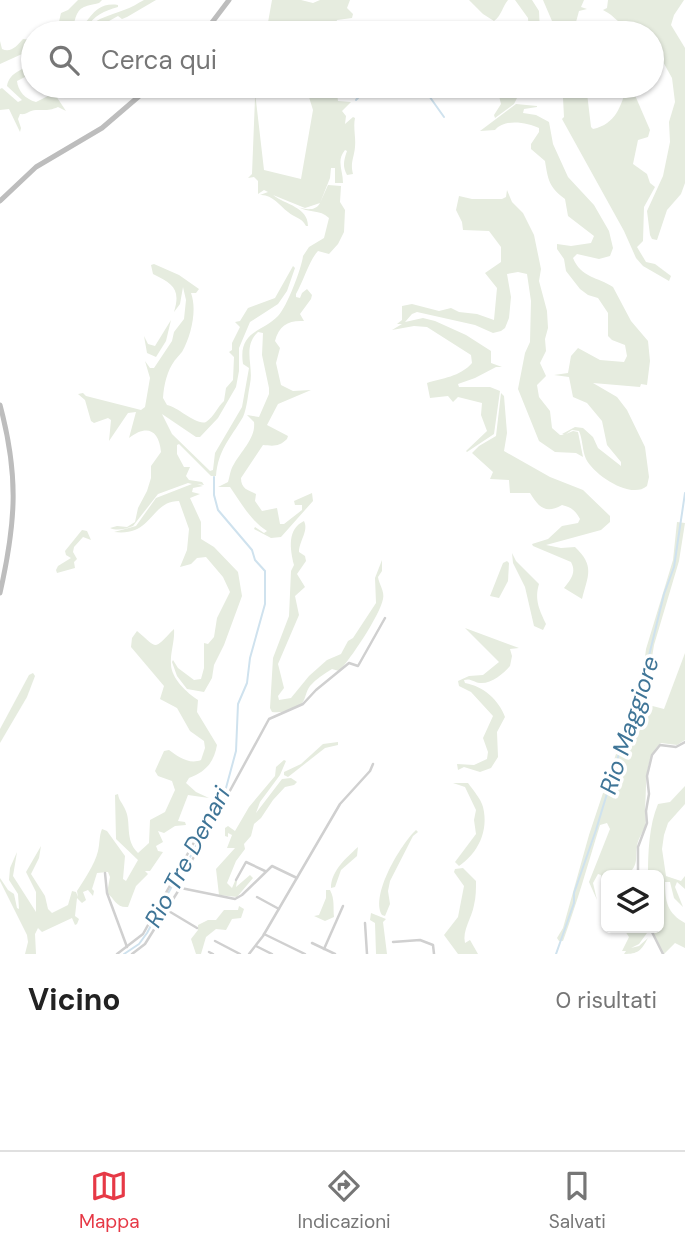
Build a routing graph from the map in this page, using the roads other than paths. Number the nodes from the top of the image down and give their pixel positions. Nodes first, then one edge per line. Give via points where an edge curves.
1 (229, 0) edge
2 (213, 21) edge
3 (137, 98) edge
4 (0, 201) edge
5 (0, 405) edge
6 (0, 593) edge
7 (385, 618) dead end
8 (685, 742) edge
9 (373, 765) dead end
10 (217, 801) dead end
11 (180, 870) junction
12 (638, 870) edge
13 (265, 871) junction
14 (105, 873) dead end
15 (185, 873) junction
16 (297, 878) junction
17 (236, 880) dead end
18 (170, 886) junction
19 (178, 887) junction
20 (257, 897) dead end
21 (342, 906) dead end
22 (279, 909) junction
23 (167, 910) junction
24 (365, 923) dead end
25 (197, 928) dead end
26 (652, 933) edge
27 (264, 934) junction
28 (215, 941) dead end
29 (393, 942) dead end
30 (312, 943) dead end
31 (256, 946) junction
32 (127, 947) junction
33 (324, 949) junction
34 (117, 954) edge
35 (132, 954) edge
36 (240, 954) edge
37 (249, 954) edge
38 (272, 954) edge
39 (305, 954) edge
40 (335, 954) edge
41 (367, 954) edge
42 (434, 954) edge
43 (663, 954) edge

1 - 2 main road
3 - 4 main road via 102,128 36,167
5 - 6 main road via 14,486
7 - 15 street via 358,666 349,663 303,704 270,719
8 - 12 street via 676,747 661,745 652,755
9 - 16 street via 340,804
10 - 11 street
11 - 15 street
11 - 18 street
13 - 16 street via 275,867
13 - 17 street via 246,862
13 - 19 street via 237,898
14 - 32 street via 107,893
15 - 19 street
16 - 22 street
18 - 19 street
18 - 32 street via 143,934
19 - 23 street
20 - 22 street
21 - 33 street
22 - 27 street
23 - 25 street
23 - 35 street via 144,946
24 - 41 street
26 - 43 street
27 - 31 street
27 - 39 street
28 - 36 street
29 - 42 street via 426,941
30 - 33 street
31 - 37 street
31 - 38 street
32 - 34 street
33 - 40 street

